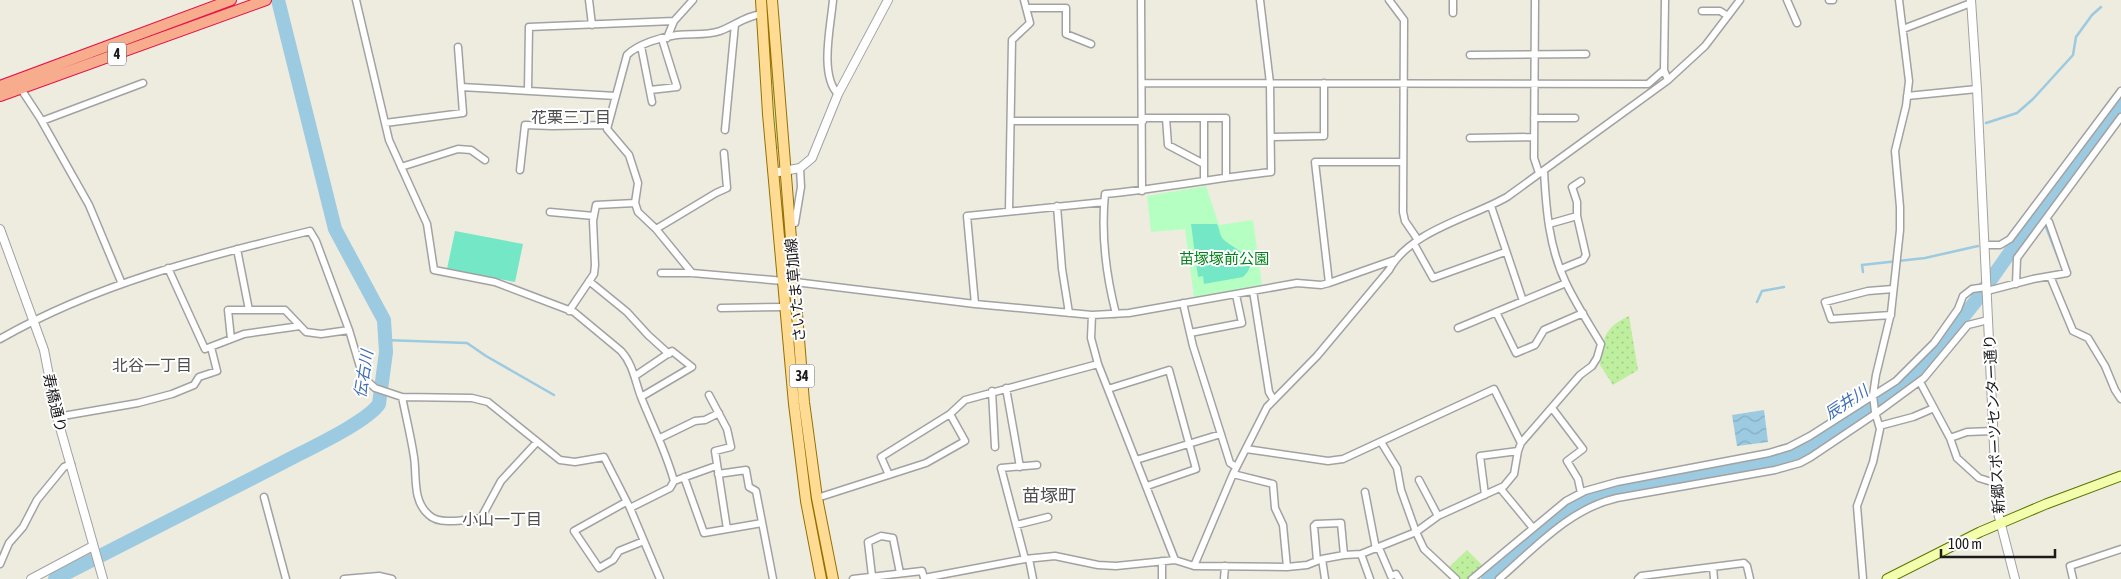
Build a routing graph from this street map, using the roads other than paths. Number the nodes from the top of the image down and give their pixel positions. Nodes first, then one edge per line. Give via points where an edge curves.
1 (231, 0) edge
2 (266, 0) edge
3 (356, 0) edge
4 (589, 0) edge
5 (692, 0) edge
6 (761, 0) edge
7 (772, 0) edge
8 (833, 0) edge
9 (888, 0) edge
10 (1024, 0) edge
11 (1141, 0) edge
12 (1260, 0) edge
13 (1389, 0) edge
14 (1453, 0) edge
15 (1535, 0) edge
16 (1665, 0) edge
17 (1740, 0) edge
18 (1787, 0) edge
19 (1899, 0) edge
20 (1971, 1) edge
21 (1026, 8) junction
22 (234, 11) junction
23 (1702, 11) dead end
24 (1453, 13) dead end
25 (763, 14) junction
26 (1728, 16) junction
27 (674, 21) junction
28 (1797, 23) dead end
29 (735, 24) junction
30 (592, 25) junction
31 (1903, 29) junction
32 (664, 39) junction
33 (1092, 44) dead end
34 (641, 46) junction
35 (458, 47) dead end
36 (1470, 54) dead end
37 (1535, 54) junction
38 (1586, 54) dead end
39 (1664, 70) junction
40 (1668, 80) junction
41 (143, 83) dead end
42 (1142, 83) junction
43 (1270, 83) junction
44 (1324, 83) junction
45 (1403, 84) junction
46 (1534, 84) junction
47 (0, 86) edge
48 (461, 87) junction
49 (21, 89) junction
50 (1977, 89) junction
51 (528, 90) junction
52 (650, 90) junction
53 (2121, 91) edge
54 (838, 94) junction
55 (0, 96) edge
56 (616, 96) junction
57 (1907, 96) junction
58 (652, 102) dead end
59 (2121, 117) edge
60 (1166, 118) junction
61 (1204, 118) junction
62 (1534, 118) junction
63 (1576, 118) dead end
64 (1143, 120) junction
65 (42, 121) junction
66 (1012, 121) junction
67 (385, 123) junction
68 (607, 124) junction
69 (725, 130) dead end
70 (1272, 137) junction
71 (1534, 137) junction
72 (1470, 138) dead end
73 (724, 153) dead end
74 (485, 160) dead end
75 (1403, 162) junction
76 (1204, 164) junction
77 (401, 167) junction
78 (800, 168) junction
79 (520, 170) dead end
80 (784, 172) junction
81 (1541, 172) junction
82 (773, 173) junction
83 (1226, 177) junction
84 (1204, 180) junction
85 (1580, 181) dead end
86 (1142, 191) junction
87 (1104, 202) junction
88 (634, 203) junction
89 (1057, 206) junction
90 (1490, 206) junction
91 (1009, 210) junction
92 (550, 212) dead end
93 (594, 216) junction
94 (1577, 216) junction
95 (2046, 219) junction
96 (789, 224) junction
97 (1549, 224) junction
98 (0, 229) edge
99 (656, 229) junction
100 (1416, 242) junction
101 (1985, 245) junction
102 (237, 249) junction
103 (1505, 252) junction
104 (1394, 260) junction
105 (168, 268) junction
106 (1561, 269) junction
107 (661, 273) dead end
108 (692, 273) junction
109 (2050, 276) junction
110 (589, 280) junction
111 (782, 282) junction
112 (795, 282) junction
113 (1566, 282) junction
114 (1329, 283) junction
115 (122, 284) junction
116 (2016, 284) junction
117 (1893, 289) junction
118 (1254, 291) junction
119 (1987, 291) junction
120 (1236, 295) junction
121 (1523, 300) junction
122 (1183, 303) junction
123 (976, 304) junction
124 (785, 306) junction
125 (721, 308) dead end
126 (249, 310) junction
127 (569, 311) junction
128 (1496, 312) junction
129 (1069, 313) junction
130 (1583, 313) junction
131 (1116, 314) junction
132 (1092, 315) junction
133 (1891, 315) junction
134 (34, 320) junction
135 (1988, 320) junction
136 (300, 326) junction
137 (1458, 328) dead end
138 (349, 330) junction
139 (1190, 333) junction
140 (0, 339) edge
141 (231, 339) junction
142 (211, 347) junction
143 (669, 354) junction
144 (1098, 364) junction
145 (635, 376) junction
146 (1920, 382) junction
147 (1006, 388) junction
148 (1108, 389) junction
149 (992, 391) junction
150 (709, 395) dead end
151 (1873, 396) junction
152 (402, 397) junction
153 (641, 397) junction
154 (1273, 399) junction
155 (2121, 399) edge
156 (1552, 408) junction
157 (1934, 408) junction
158 (719, 413) junction
159 (1875, 413) junction
160 (950, 414) junction
161 (57, 417) junction
162 (1879, 426) junction
163 (1993, 431) junction
164 (1221, 434) junction
165 (660, 438) junction
166 (1950, 438) junction
167 (537, 442) junction
168 (1381, 442) junction
169 (1521, 443) junction
170 (1188, 444) junction
171 (995, 447) dead end
172 (1246, 449) junction
173 (1518, 450) junction
174 (1136, 460) junction
175 (71, 464) junction
176 (1037, 465) dead end
177 (716, 466) junction
178 (1020, 467) junction
179 (1236, 467) junction
180 (718, 474) junction
181 (1233, 474) junction
182 (889, 475) junction
183 (2121, 476) edge
184 (684, 477) junction
185 (1419, 480) dead end
186 (674, 481) junction
187 (1995, 483) junction
188 (1147, 486) junction
189 (1500, 488) junction
190 (1365, 492) dead end
191 (1581, 493) junction
192 (1485, 495) junction
193 (264, 497) dead end
194 (817, 498) junction
195 (628, 505) junction
196 (1438, 516) junction
197 (1048, 517) dead end
198 (762, 523) junction
199 (2000, 524) junction
200 (1016, 525) junction
201 (1533, 528) junction
202 (727, 529) junction
203 (1416, 532) junction
204 (644, 541) junction
205 (94, 548) junction
206 (1378, 549) junction
207 (2121, 549) edge
208 (1361, 554) junction
209 (1344, 555) junction
210 (1027, 559) junction
211 (1175, 560) junction
212 (1320, 560) junction
213 (1162, 561) junction
214 (0, 564) edge
215 (1194, 566) junction
216 (1225, 566) junction
217 (1286, 567) junction
218 (1713, 567) junction
219 (900, 573) junction
220 (872, 576) junction
221 (924, 578) edge
222 (31, 579) edge
223 (103, 579) edge
224 (286, 579) edge
225 (344, 579) edge
226 (392, 579) edge
227 (660, 579) edge
228 (773, 579) edge
229 (822, 579) edge
230 (833, 579) edge
231 (853, 579) edge
232 (1033, 579) edge
233 (1162, 579) edge
234 (1224, 579) edge
235 (1325, 579) edge
236 (1370, 579) edge
237 (1399, 579) edge
238 (1456, 579) edge
239 (1472, 579) edge
240 (1499, 579) edge
241 (1638, 579) edge
242 (1714, 579) edge
243 (1750, 579) edge
244 (1863, 579) edge
245 (1887, 579) edge
246 (2015, 579) edge
247 (2073, 579) edge

1 - 22 street
1 - 47 highway, 4
2 - 22 highway, 4
3 - 67 street
4 - 30 street
5 - 27 street
6 - 25 main road, さいたま草加線 / 34
7 - 80 main road, さいたま草加線 / 34
8 - 54 street via 827,54 829,80
9 - 54 street
10 - 21 street
11 - 42 street
12 - 43 street
13 - 45 street via 1404,20
14 - 24 street
15 - 37 street
16 - 39 street
17 - 26 street
18 - 28 street
19 - 31 street
20 - 31 street
20 - 50 street
21 - 33 street via 1066,8 1066,34
21 - 66 street via 1030,23 1012,40
22 - 49 highway, 4
23 - 26 street via 1720,11
25 - 29 street
25 - 82 main road, さいたま草加線 / 34
26 - 40 street via 1705,46
27 - 30 street
27 - 32 street
29 - 32 street via 707,35 677,35
29 - 69 street
30 - 51 street via 529,27
31 - 57 street via 1909,81
32 - 34 street
32 - 52 street via 676,86
34 - 52 street
34 - 56 street via 627,55
35 - 48 street
36 - 37 street
37 - 38 street
37 - 46 street
39 - 40 street
39 - 46 street via 1648,84
40 - 81 street
41 - 65 street
42 - 43 street
42 - 64 street
43 - 44 street
43 - 70 street
44 - 45 street
44 - 70 street via 1324,136
45 - 46 street
45 - 75 street
46 - 62 street
48 - 51 street
48 - 67 street via 463,113
49 - 55 highway, 4
49 - 65 street
50 - 57 street
50 - 101 street
51 - 56 street
52 - 58 street
53 - 101 street via 2010,239 2000,245
54 - 78 street via 812,158
56 - 68 street
57 - 117 street via 1895,151 1900,214
59 - 95 street
60 - 61 street
60 - 64 street
60 - 76 street via 1168,146
61 - 76 street
61 - 83 street via 1226,118
62 - 63 street
62 - 71 street
64 - 66 street
64 - 86 street
65 - 115 street via 89,205
66 - 91 street
67 - 77 street
68 - 79 street via 525,125
68 - 88 street via 613,138 629,155 638,183
70 - 83 street via 1271,172
71 - 72 street
71 - 81 street via 1534,158
73 - 99 street via 727,188
74 - 77 street via 471,150 458,148
75 - 100 street via 1403,212
75 - 114 street via 1314,162
76 - 84 street
77 - 127 street via 428,224 434,270 495,282
78 - 80 street
78 - 96 street via 802,187 795,223
80 - 82 street
80 - 96 main road, さいたま草加線 / 34
81 - 90 street
81 - 97 street
82 - 111 main road, さいたま草加線 / 34
83 - 84 street
84 - 86 street
85 - 94 street via 1572,187
86 - 87 street via 1105,194
87 - 89 street
87 - 131 street via 1109,287
88 - 93 street via 596,205
88 - 99 street via 638,212
89 - 91 street
89 - 129 street
90 - 100 street
90 - 103 street
91 - 123 street via 968,216
92 - 93 street
93 - 110 street via 595,265
94 - 97 street
94 - 106 street via 1586,255 1583,260
95 - 109 street via 2067,273
95 - 116 street via 2017,258
96 - 112 main road, さいたま草加線 / 34
97 - 106 street
98 - 134 street, 寿橋通り
99 - 108 street
100 - 103 street via 1433,278
100 - 104 street
101 - 119 street, 新郷スポーツセンター通り
102 - 105 street
102 - 126 street
102 - 138 street via 310,231
103 - 121 street
104 - 114 street
104 - 154 street via 1326,346
105 - 115 street
105 - 142 street via 205,349
106 - 113 street
107 - 108 street
108 - 111 street
109 - 116 street
109 - 155 street via 2073,331 2088,338 2106,366 2114,390
110 - 127 street
110 - 143 street
111 - 112 street
111 - 124 main road, さいたま草加線 / 34
112 - 123 street
112 - 194 main road, さいたま草加線 / 34 via 804,402
113 - 121 street
113 - 130 street
114 - 118 street via 1297,283
115 - 134 street
116 - 119 street
117 - 133 street
117 - 133 street via 1868,291 1825,302 1831,319
118 - 120 street
118 - 154 street via 1269,392
119 - 135 street, 新郷スポーツセンター通り
119 - 151 street via 1978,287 1963,296 1948,325 1914,365
120 - 122 street
120 - 139 street via 1242,323
121 - 128 street
122 - 131 street
122 - 139 street
123 - 129 street
124 - 125 street
124 - 229 main road, さいたま草加線 / 34 via 803,476
126 - 136 street via 285,310
126 - 141 street via 228,310
127 - 145 street via 621,351 628,358
128 - 130 street via 1516,353 1535,345 1544,330
128 - 137 street
129 - 132 street
130 - 156 street via 1601,344 1597,358
131 - 132 street
132 - 144 street via 1091,338
133 - 151 street
134 - 140 street
134 - 161 street, 寿橋通り via 44,350
135 - 146 street via 1970,323
135 - 163 street, 新郷スポーツセンター通り
136 - 138 street via 306,332 321,334
136 - 141 street via 244,334
138 - 152 street via 363,377 376,388
139 - 164 street
141 - 142 street
142 - 161 street via 217,371 199,377 194,385 138,403
143 - 145 street
143 - 153 street via 672,351 692,367
144 - 147 street
144 - 148 street
145 - 153 street
146 - 157 street
146 - 159 street
147 - 149 street
147 - 178 street
148 - 170 street via 1169,370
148 - 174 street
149 - 160 street via 965,400
149 - 171 street via 991,430
150 - 158 street
151 - 159 street
151 - 191 street via 1789,447 1618,482
152 - 167 street via 472,398 488,402
152 - 167 street via 420,504 429,516 441,520 481,518 501,481
153 - 165 street
154 - 172 street
156 - 169 street
156 - 191 street via 1583,449 1567,462 1578,478
157 - 162 street
157 - 166 street
158 - 165 street
158 - 177 street via 727,428 731,447 715,451
159 - 162 street
159 - 240 street via 1811,457 1786,467 1598,504 1570,518
160 - 182 street via 881,456
160 - 182 street via 964,441 926,463
161 - 175 street, 寿橋通り
162 - 244 street via 1875,453 1857,506
163 - 166 street via 1967,432
163 - 187 street, 新郷スポーツセンター通り
164 - 170 street
164 - 179 street via 1230,463
165 - 186 street
166 - 187 street via 1963,465 1980,478
167 - 195 street via 560,460 575,462 604,457
168 - 169 street via 1494,389
168 - 172 street via 1343,459 1328,461
168 - 203 street via 1397,468
169 - 173 street
170 - 174 street
170 - 188 street via 1196,469
172 - 179 street
173 - 189 street via 1514,474
173 - 192 street via 1480,456
174 - 188 street
175 - 205 street, 寿橋通り
175 - 214 street via 64,467 37,500 23,527 9,543
176 - 178 street
177 - 180 street
177 - 184 street
178 - 200 street via 1001,468
179 - 181 street
180 - 198 street via 746,470 749,487 756,491
180 - 202 street
181 - 215 street
181 - 217 street via 1274,484 1275,508 1284,525
182 - 194 street
183 - 199 main road
184 - 186 street
184 - 202 street via 704,533
185 - 196 street
186 - 195 street via 670,488
187 - 199 street, 新郷スポーツセンター通り
188 - 211 street
189 - 192 street
189 - 201 street
190 - 206 street
191 - 201 street
192 - 196 street
193 - 224 street
194 - 230 main road, さいたま草加線 / 34
195 - 204 street
195 - 204 street via 574,531 599,568 613,560 619,551
196 - 203 street
197 - 200 street
198 - 202 street
198 - 228 street
199 - 245 main road
199 - 246 street, 新郷スポーツセンター通り
200 - 210 street
201 - 239 street
203 - 206 street
203 - 238 street via 1424,549
204 - 227 street
205 - 222 street
205 - 223 street, 寿橋通り
206 - 208 street
206 - 237 street via 1391,576 1396,574
207 - 247 street via 2070,566
208 - 209 street
208 - 236 street
209 - 212 street
209 - 212 street via 1341,523 1316,524
210 - 213 street via 1055,556 1116,566
210 - 221 street
210 - 232 street
211 - 213 street
211 - 215 street
212 - 217 street
212 - 235 street
213 - 233 street
215 - 216 street
216 - 217 street
216 - 234 street
218 - 241 street via 1640,576
218 - 242 street
218 - 243 street via 1744,563
219 - 220 street
219 - 220 street via 893,538 881,536 868,542
219 - 221 street via 922,571
220 - 231 street
225 - 226 street via 379,576

